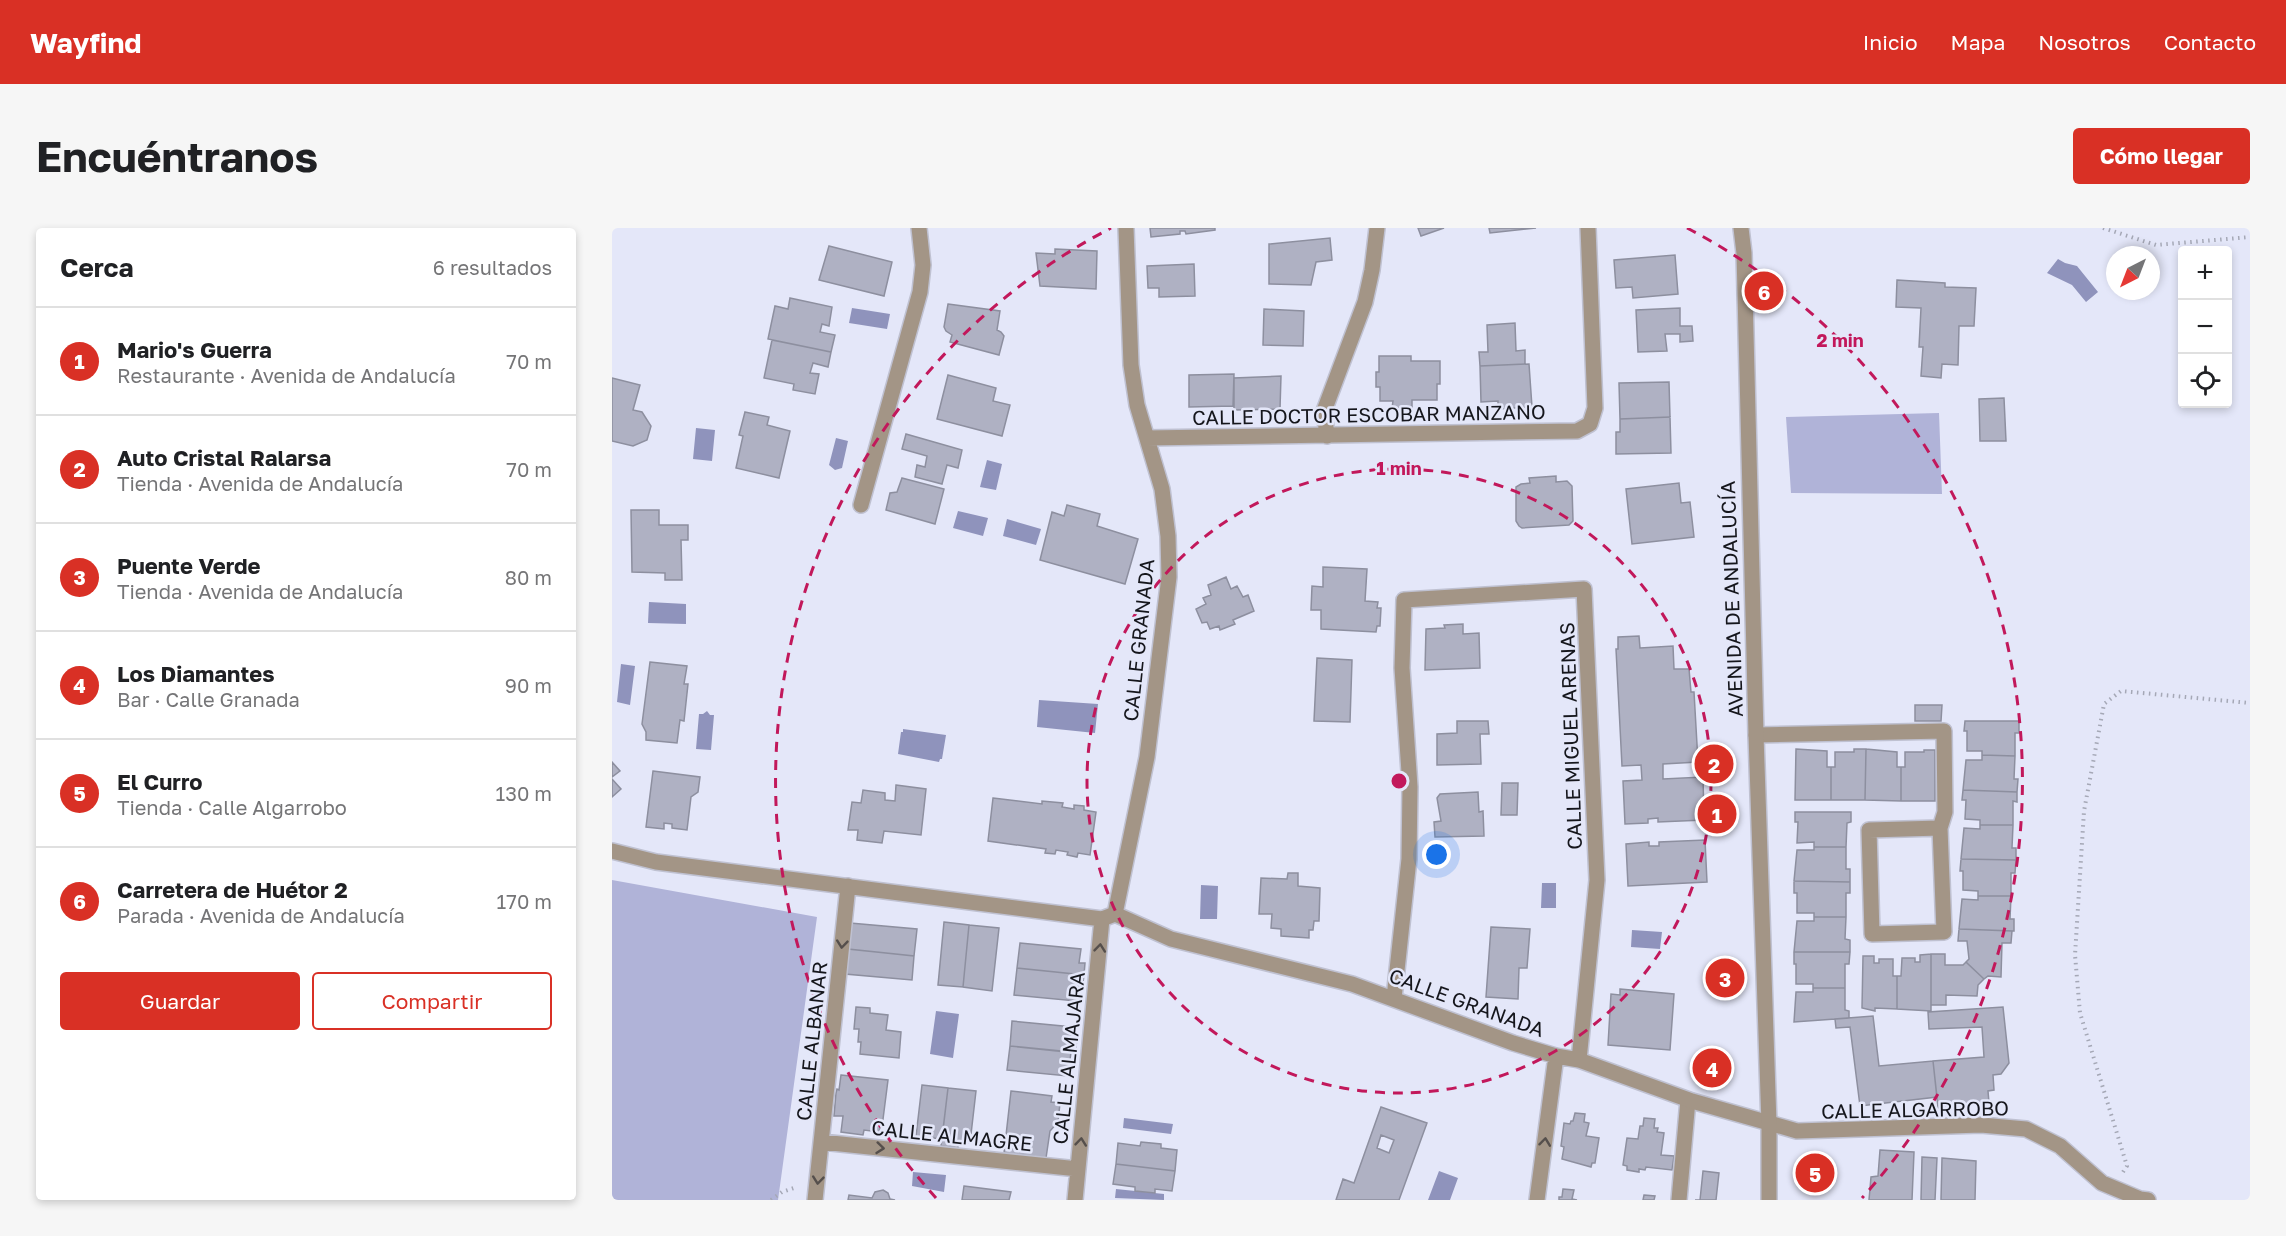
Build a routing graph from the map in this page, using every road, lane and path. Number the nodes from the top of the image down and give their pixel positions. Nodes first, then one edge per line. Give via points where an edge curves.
1 (919, 228) edge
2 (1126, 228) edge
3 (1377, 228) edge
4 (1588, 228) edge
5 (1741, 228) edge
6 (1747, 228) edge
7 (2103, 228) edge
8 (2250, 237) edge
9 (1744, 253) junction
10 (1327, 436) junction
11 (1147, 438) junction
12 (861, 505) dead end
13 (2250, 703) edge
14 (1756, 735) junction
15 (1940, 828) junction
16 (612, 851) edge
17 (848, 886) junction
18 (1109, 917) junction
19 (1394, 998) junction
20 (1556, 1056) junction
21 (1579, 1060) junction
22 (1688, 1100) junction
23 (1769, 1124) junction
24 (822, 1142) junction
25 (1078, 1169) junction
26 (802, 1186) dead end
27 (2114, 1188) junction
28 (771, 1200) edge
29 (815, 1200) edge
30 (1075, 1200) edge
31 (1537, 1200) edge
32 (1679, 1200) edge
33 (1769, 1200) edge
34 (2148, 1200) edge

1 - 12 street via 923,265 920,292
2 - 11 street, CALLE GRANADA via 1131,366
3 - 10 street via 1365,302 1324,411
4 - 10 street, CALLE DOCTOR ESCOBAR MANZANO via 1595,408 1590,424 1577,431
5 - 9 street
6 - 9 street
7 - 8 path via 2156,245
9 - 14 street, AVENIDA DE ANDALUCÍA
10 - 11 street, CALLE DOCTOR ESCOBAR MANZANO
11 - 18 street, CALLE GRANADA via 1162,489 1169,577 1147,756
13 - 27 path via 2121,691 2104,704 2084,811 2075,955 2080,1013 2127,1166
14 - 15 street via 1944,731 1945,812
14 - 23 street, AVENIDA DE ANDALUCÍA
15 - 15 street via 1944,932 1872,934 1869,830
16 - 17 street, CALLE GRANADA via 656,862
17 - 18 street, CALLE GRANADA
17 -> 24 street, CALLE ALBANAR
18 - 19 street, CALLE GRANADA via 1171,939 1353,984
25 -> 18 street, CALLE ALMAJARA
19 - 20 street, CALLE GRANADA
19 - 21 street, CALLE MIGUEL ARENAS via 1409,859 1410,787 1402,668 1404,600 1584,590 1597,880
20 - 21 street, CALLE GRANADA
31 -> 20 street
21 - 22 street, CALLE GRANADA
22 - 23 street, CALLE GRANADA
22 - 32 street
23 - 27 street, CALLE ALGARROBO via 1797,1131 1981,1125 2026,1129 2060,1146 2102,1184
23 - 33 street, AVENIDA DE ANDALUCÍA
24 -> 25 street, CALLE ALMAGRE
24 -> 29 street, CALLE ALBANAR
25 - 30 street, CALLE ALMAJARA
26 - 28 path
27 - 34 street, CALLE ALGARROBO

